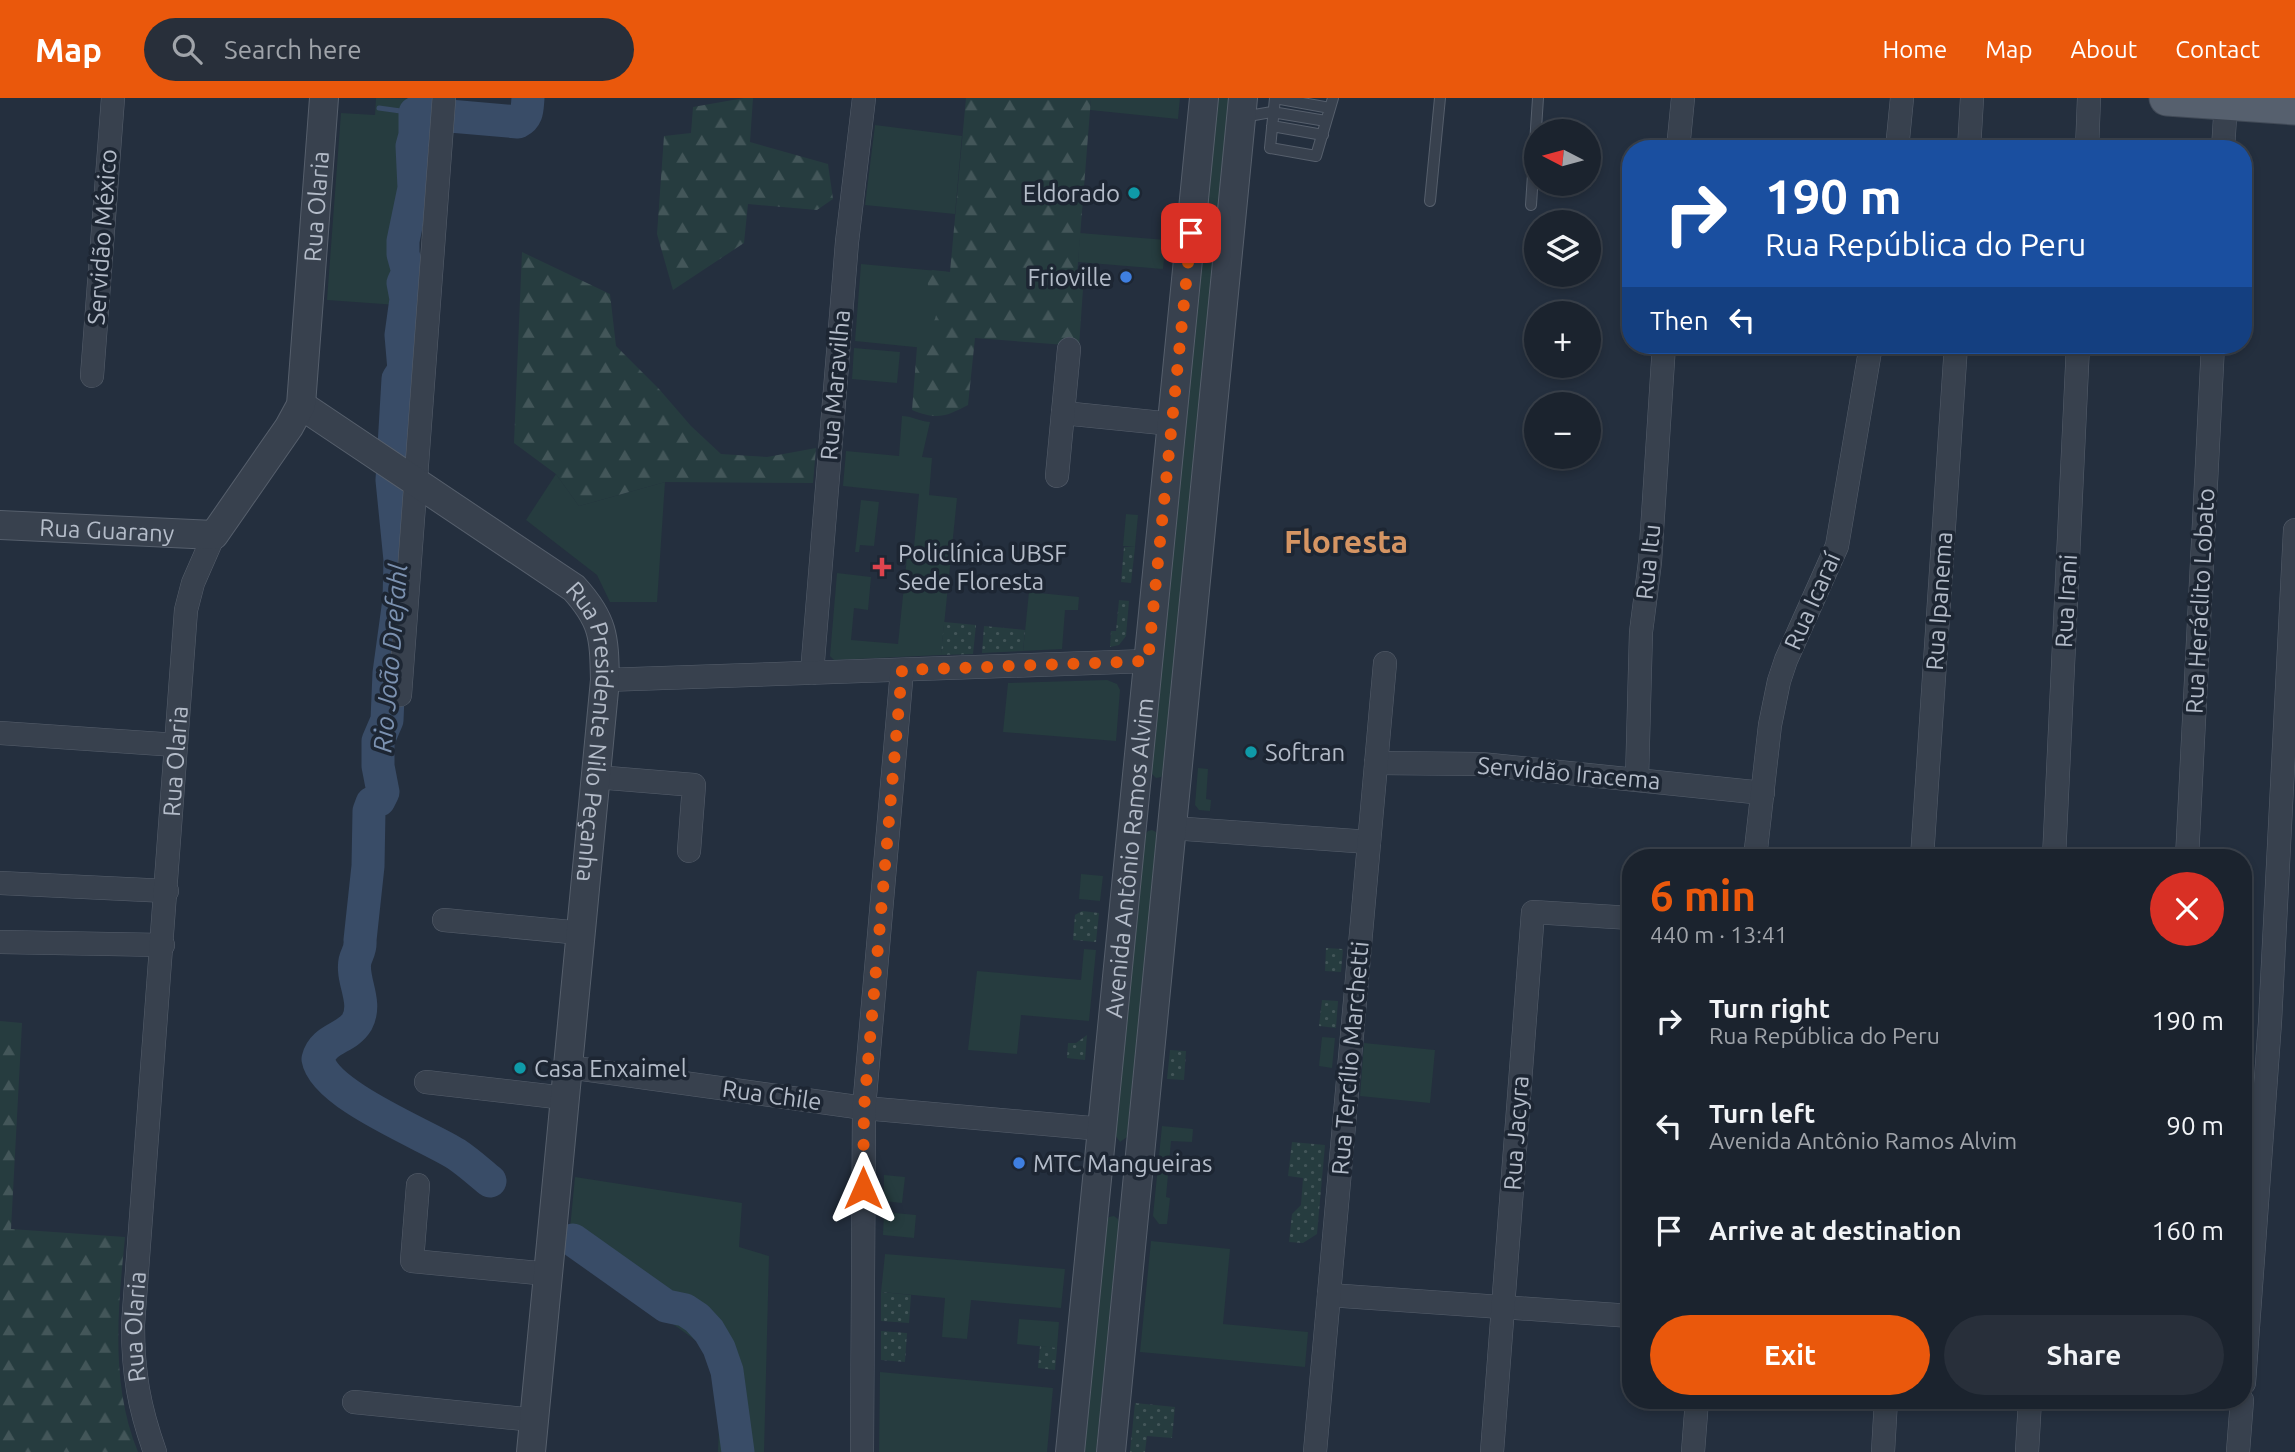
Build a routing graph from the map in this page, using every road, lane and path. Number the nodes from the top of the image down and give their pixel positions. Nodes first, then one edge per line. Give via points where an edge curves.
1 (113, 98) edge
2 (324, 98) edge
3 (864, 98) edge
4 (1204, 98) edge
5 (1440, 98) edge
6 (1538, 98) edge
7 (1683, 98) edge
8 (1902, 98) edge
9 (1972, 98) edge
10 (2089, 98) edge
11 (2167, 98) edge
12 (2226, 102) junction
13 (1331, 103) edge
14 (2295, 107) edge
15 (1242, 108) edge
16 (443, 111) edge
17 (1274, 112) junction
18 (1326, 121) junction
19 (1272, 126) junction
20 (1323, 135) junction
21 (1679, 140) edge
22 (1898, 140) edge
23 (1970, 140) edge
24 (2087, 140) edge
25 (2224, 140) edge
26 (1430, 201) dead end
27 (1531, 205) dead end
28 (1182, 314) junction
29 (1069, 349) dead end
30 (1663, 354) edge
31 (1869, 354) edge
32 (1955, 354) edge
33 (2078, 354) edge
34 (2213, 354) edge
35 (1216, 368) junction
36 (92, 376) dead end
37 (301, 405) junction
38 (1063, 413) junction
39 (1171, 424) junction
40 (399, 471) junction
41 (1057, 476) dead end
42 (0, 525) edge
43 (2295, 530) edge
44 (214, 535) junction
45 (1148, 661) junction
46 (1385, 663) dead end
47 (902, 670) junction
48 (812, 673) junction
49 (605, 680) junction
50 (400, 695) dead end
51 (0, 733) edge
52 (176, 745) junction
53 (1376, 763) junction
54 (596, 777) junction
55 (1637, 779) junction
56 (1763, 793) junction
57 (1172, 828) junction
58 (1369, 842) junction
59 (1756, 849) edge
60 (1923, 849) edge
61 (2054, 849) edge
62 (2187, 849) edge
63 (690, 851) dead end
64 (0, 883) edge
65 (167, 891) junction
66 (1622, 917) edge
67 (444, 920) dead end
68 (581, 933) junction
69 (0, 942) edge
70 (163, 945) junction
71 (568, 1067) junction
72 (426, 1082) dead end
73 (565, 1098) junction
74 (864, 1108) junction
75 (1102, 1129) junction
76 (418, 1185) dead end
77 (2252, 1261) edge
78 (548, 1275) junction
79 (1329, 1295) junction
80 (1503, 1307) junction
81 (1622, 1315) edge
82 (354, 1402) dead end
83 (1696, 1409) edge
84 (1885, 1409) edge
85 (2029, 1409) edge
86 (2241, 1409) edge
87 (534, 1420) junction
88 (155, 1452) edge
89 (531, 1452) edge
90 (862, 1452) edge
91 (1070, 1452) edge
92 (1111, 1452) edge
93 (1315, 1452) edge
94 (1492, 1452) edge
95 (1693, 1452) edge
96 (1883, 1452) edge
97 (2027, 1452) edge
98 (2238, 1452) edge

1 - 36 street, Servidão México
2 - 37 street, Rua Olaria
3 - 48 street, Rua Maravilha via 847,243
4 - 28 street, Avenida Antônio Ramos Alvim
5 - 26 lane
6 - 27 lane
7 - 21 street
8 - 22 street
9 - 23 street
10 - 24 street
11 - 12 main road
12 - 14 main road
12 - 25 street
13 - 17 lane via 1275,98
13 - 18 lane
15 - 17 lane
15 - 35 street, Avenida Antônio Ramos Alvim
16 - 40 street
17 - 18 lane
17 - 19 lane
18 - 20 lane
19 - 20 lane
19 - 20 lane via 1271,148 1315,156
28 - 35 street via 1195,293 1213,297 1210,359
28 - 39 street, Avenida Antônio Ramos Alvim
29 - 38 street
30 - 55 street, Rua Itu via 1641,632
31 - 56 street, Rua Icaraí via 1837,546 1779,681
32 - 60 street, Rua Ipanema
33 - 61 street, Rua Irani
34 - 62 street, Rua Heráclito Lobato
35 - 57 street, Avenida Antônio Ramos Alvim
37 - 40 street, Rua Presidente Nilo Peçanha
37 - 44 street, Rua Olaria
38 - 39 street
38 - 41 street
39 - 45 street, Avenida Antônio Ramos Alvim
40 - 49 street, Rua Presidente Nilo Peçanha via 574,588 600,625
40 - 50 street
42 - 44 street, Rua Guarany
43 - 77 street via 2270,1021
44 - 52 street, Rua Olaria via 186,610
45 - 47 street
45 - 75 street, Avenida Antônio Ramos Alvim
46 - 53 street, Rua Tercílio Marchetti
47 - 48 street
47 - 74 street
48 - 49 street
49 - 54 street, Rua Presidente Nilo Peçanha
51 - 52 street
52 - 65 street, Rua Olaria
53 - 55 street, Servidão Iracema via 1481,764
53 - 58 street, Rua Tercílio Marchetti
54 - 63 street via 694,785
54 - 68 street, Rua Presidente Nilo Peçanha
55 - 56 street, Servidão Iracema
56 - 59 street, Rua Icaraí
57 - 58 street
57 - 92 street, Avenida Antônio Ramos Alvim
58 - 79 street, Rua Tercílio Marchetti
64 - 65 street
65 - 70 street, Rua Olaria
66 - 80 street, Rua Jacyra via 1533,912
67 - 68 street
68 - 71 street, Rua Presidente Nilo Peçanha
69 - 70 street
70 - 88 street, Rua Olaria via 133,1325 135,1382
71 - 73 street, Rua Presidente Nilo Peçanha
71 - 74 street, Rua Chile
72 - 73 street
73 - 78 street, Rua Presidente Nilo Peçanha
74 - 75 street, Rua Chile
74 - 90 street
75 - 91 street, Avenida Antônio Ramos Alvim
76 - 78 street via 412,1261
78 - 87 street, Rua Presidente Nilo Peçanha
79 - 80 street
79 - 93 street, Rua Tercílio Marchetti
80 - 81 street
80 - 94 street, Rua Jacyra
82 - 87 street
83 - 95 street
84 - 96 street
85 - 97 street
86 - 98 street
87 - 89 street, Rua Presidente Nilo Peçanha

